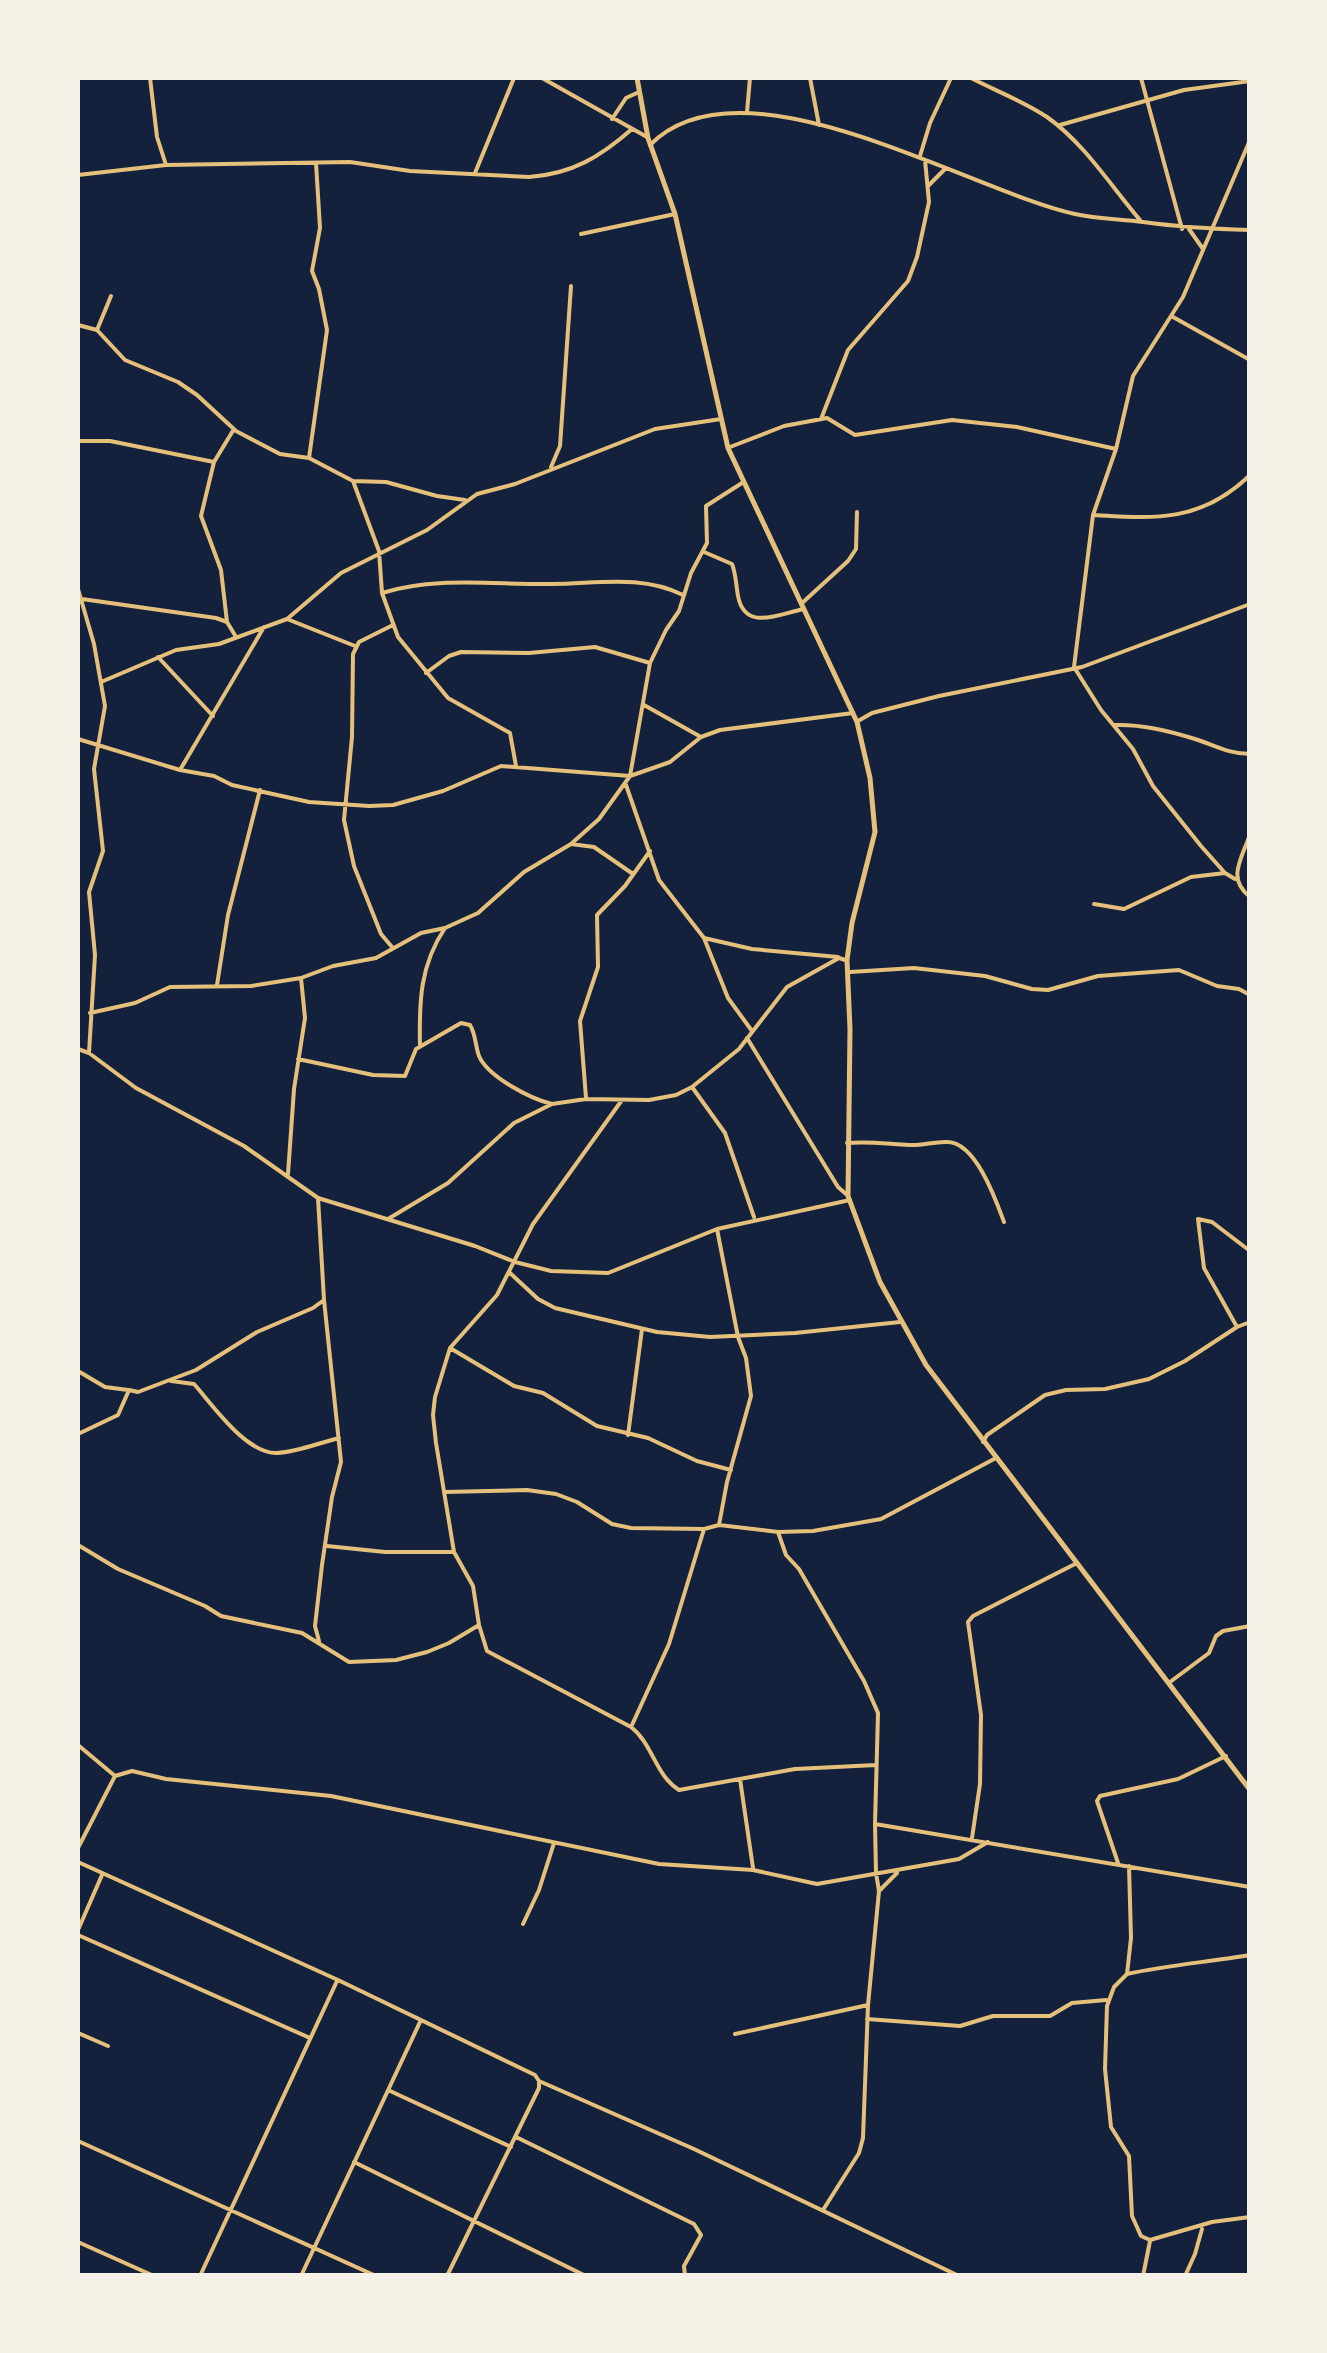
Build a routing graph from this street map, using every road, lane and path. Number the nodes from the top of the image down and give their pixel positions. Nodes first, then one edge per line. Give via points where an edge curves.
1 (150, 78) edge
2 (514, 78) edge
3 (542, 78) edge
4 (637, 78) edge
5 (750, 78) edge
6 (810, 78) edge
7 (952, 78) edge
8 (972, 78) edge
9 (1141, 78) edge
10 (1250, 81) edge
11 (639, 92) junction
12 (1149, 101) junction
13 (747, 112) junction
14 (612, 119) junction
15 (819, 125) junction
16 (1058, 126) junction
17 (632, 130) junction
18 (1250, 140) edge
19 (649, 142) junction
20 (922, 159) junction
21 (316, 164) junction
22 (166, 165) junction
23 (946, 168) junction
24 (474, 172) junction
25 (78, 175) edge
26 (929, 186) junction
27 (674, 214) junction
28 (1142, 222) junction
29 (1185, 229) junction
30 (1211, 230) junction
31 (1250, 230) edge
32 (581, 234) dead end
33 (1204, 250) junction
34 (571, 286) dead end
35 (111, 296) dead end
36 (1173, 316) junction
37 (78, 325) edge
38 (96, 330) junction
39 (1250, 360) edge
40 (720, 419) junction
41 (820, 419) junction
42 (234, 429) junction
43 (78, 441) edge
44 (728, 448) junction
45 (1116, 449) junction
46 (310, 458) junction
47 (214, 462) junction
48 (551, 468) junction
49 (1250, 475) edge
50 (353, 481) junction
51 (742, 483) junction
52 (465, 500) junction
53 (856, 512) dead end
54 (1094, 515) junction
55 (379, 551) junction
56 (704, 552) junction
57 (78, 589) edge
58 (382, 592) junction
59 (682, 595) junction
60 (82, 599) junction
61 (1250, 604) edge
62 (803, 607) junction
63 (287, 619) junction
64 (227, 622) junction
65 (393, 626) junction
66 (264, 627) junction
67 (236, 638) junction
68 (356, 646) junction
69 (158, 657) junction
70 (650, 663) junction
71 (1074, 667) junction
72 (426, 673) junction
73 (101, 682) junction
74 (643, 704) junction
75 (853, 713) junction
76 (213, 716) junction
77 (857, 722) junction
78 (1116, 725) junction
79 (701, 737) junction
80 (78, 739) edge
81 (98, 746) junction
82 (1250, 754) edge
83 (516, 766) junction
84 (180, 770) junction
85 (630, 776) junction
86 (626, 784) junction
87 (260, 790) junction
88 (344, 805) junction
89 (1250, 834) edge
90 (572, 844) junction
91 (650, 851) junction
92 (1226, 873) junction
93 (634, 875) junction
94 (1235, 879) junction
95 (1250, 897) edge
96 (1094, 904) dead end
97 (445, 928) junction
98 (704, 938) junction
99 (394, 948) junction
100 (843, 959) junction
101 (848, 972) junction
102 (301, 978) junction
103 (216, 985) junction
104 (1250, 995) edge
105 (90, 1012) junction
106 (752, 1031) junction
107 (747, 1038) junction
108 (420, 1046) junction
109 (78, 1049) edge
110 (90, 1052) junction
111 (298, 1059) junction
112 (692, 1087) junction
113 (586, 1099) junction
114 (622, 1100) junction
115 (552, 1104) junction
116 (847, 1143) junction
117 (288, 1174) junction
118 (318, 1198) junction
119 (849, 1198) junction
120 (388, 1219) junction
121 (754, 1219) junction
122 (1004, 1222) dead end
123 (717, 1230) junction
124 (1250, 1252) edge
125 (515, 1262) junction
126 (510, 1273) junction
127 (324, 1300) junction
128 (900, 1322) junction
129 (1250, 1322) edge
130 (1237, 1327) junction
131 (642, 1328) junction
132 (738, 1337) junction
133 (450, 1348) junction
134 (78, 1371) edge
135 (166, 1380) junction
136 (129, 1390) junction
137 (78, 1434) edge
138 (628, 1435) junction
139 (339, 1438) junction
140 (983, 1442) junction
141 (996, 1458) junction
142 (731, 1470) junction
143 (444, 1492) junction
144 (719, 1526) junction
145 (704, 1529) junction
146 (778, 1532) junction
147 (78, 1545) edge
148 (327, 1546) junction
149 (454, 1552) junction
150 (1077, 1563) junction
151 (479, 1625) junction
152 (1250, 1626) edge
153 (321, 1645) junction
154 (1170, 1682) junction
155 (631, 1727) junction
156 (78, 1745) edge
157 (1226, 1756) junction
158 (876, 1764) junction
159 (115, 1776) junction
160 (740, 1779) junction
161 (1250, 1790) edge
162 (875, 1824) junction
163 (972, 1838) junction
164 (988, 1842) junction
165 (554, 1843) junction
166 (78, 1848) edge
167 (78, 1862) edge
168 (1118, 1864) junction
169 (1130, 1866) junction
170 (753, 1870) junction
171 (899, 1871) junction
172 (876, 1873) junction
173 (103, 1874) junction
174 (1250, 1886) edge
175 (880, 1891) junction
176 (523, 1924) dead end
177 (78, 1930) edge
178 (1250, 1955) edge
179 (1128, 1974) junction
180 (338, 1980) junction
181 (1108, 2000) junction
182 (868, 2005) junction
183 (867, 2019) junction
184 (421, 2020) junction
185 (78, 2033) edge
186 (735, 2034) dead end
187 (309, 2039) junction
188 (108, 2046) dead end
189 (539, 2081) junction
190 (388, 2090) junction
191 (516, 2137) junction
192 (78, 2141) edge
193 (511, 2147) junction
194 (354, 2162) junction
195 (230, 2210) junction
196 (823, 2210) junction
197 (1250, 2217) edge
198 (475, 2220) junction
199 (1202, 2226) junction
200 (1150, 2240) junction
201 (78, 2242) edge
202 (315, 2247) junction
203 (154, 2276) edge
204 (200, 2276) edge
205 (301, 2276) edge
206 (376, 2276) edge
207 (447, 2276) edge
208 (586, 2276) edge
209 (685, 2276) edge
210 (959, 2276) edge
211 (1143, 2276) edge
212 (1185, 2276) edge

1 - 22 street
2 - 24 street
3 - 14 street
4 - 11 street
5 - 13 street
6 - 15 street
7 - 20 street via 930,123
8 - 16 street
9 - 12 street
10 - 12 street
11 - 14 street
11 - 19 street
12 - 16 street
12 - 29 street
13 - 15 street
13 - 19 street via 698,117
14 - 17 street
15 - 20 street
16 - 28 street
17 - 19 street
17 - 24 street via 571,170 529,177
18 - 30 street
19 - 27 street
20 - 23 street
20 - 26 street
21 - 22 street
21 - 24 street
21 - 46 street via 320,228 312,271 327,330
22 - 25 street
23 - 26 street
23 - 28 street via 1075,214
26 - 41 street via 908,281 848,350
27 - 32 street
27 - 40 street
28 - 29 street
29 - 30 street
29 - 33 street
30 - 31 street
30 - 33 street
33 - 36 street
34 - 48 street via 560,446
35 - 38 street
36 - 39 street
36 - 45 street via 1136,370
37 - 38 street
38 - 42 street via 125,360 178,382
40 - 44 street
40 - 48 street via 655,428
41 - 44 street
41 - 45 street via 855,435 930,422 979,422
42 - 46 street via 280,454
42 - 47 street
43 - 47 street
44 - 51 street
45 - 54 street
46 - 50 street
47 - 64 street via 202,516 221,570
48 - 52 street
49 - 54 street via 1213,504 1187,512 1145,519
50 - 52 street
50 - 55 street
51 - 56 street via 706,506
51 - 62 street
52 - 55 street via 427,530
53 - 62 street via 856,549
54 - 71 street
55 - 58 street
55 - 63 street via 328,582
56 - 59 street
56 - 62 street via 732,564 738,600 750,617
57 - 60 street
58 - 59 street via 410,585 618,580
58 - 65 street
59 - 70 street via 680,611
60 - 64 street
60 - 73 street
61 - 71 street
62 - 75 street
63 - 66 street
63 - 68 street
64 - 67 street
65 - 68 street
65 - 72 street
66 - 67 street
66 - 76 street
67 - 69 street
68 - 88 street
69 - 73 street
69 - 76 street
70 - 72 street via 594,647 461,652
70 - 74 street
71 - 77 street via 923,700
71 - 78 street
72 - 83 street via 455,703 510,733
73 - 81 street via 105,706
74 - 79 street
74 - 85 street
75 - 77 street
75 - 79 street
76 - 84 street
77 - 100 street via 875,832
78 - 82 street
78 - 92 street via 1153,786
79 - 85 street via 676,759
80 - 81 street
81 - 84 street
81 - 105 street via 94,769 103,844 90,892
83 - 85 street
83 - 88 street via 496,767 394,805
84 - 87 street
85 - 86 street
86 - 90 street
86 - 91 street
87 - 88 street
87 - 103 street
88 - 99 street via 354,866 381,934
89 - 94 street
90 - 93 street via 594,847
90 - 97 street via 524,872 478,914
91 - 93 street
91 - 98 street via 660,880
92 - 94 street
92 - 96 street via 1191,877 1124,908
93 - 113 street via 597,915 598,967 580,1022
94 - 95 street
97 - 99 street
97 - 108 street via 423,971
98 - 100 street
98 - 106 street via 728,998
99 - 102 street
100 - 101 street
100 - 106 street via 787,987
101 - 104 street via 914,968 1048,990 1098,976 1180,970
101 - 116 street
102 - 103 street
102 - 111 street via 305,1018
103 - 105 street via 170,987
105 - 110 street
106 - 107 street
107 - 112 street
107 - 119 street
108 - 111 street via 406,1076 396,1078
108 - 115 street via 454,1024 470,1025 486,1066 524,1094
109 - 110 street
110 - 117 street via 123,1081
111 - 117 street
112 - 114 street
112 - 121 street via 725,1133
113 - 114 street
113 - 115 street
114 - 125 street via 532,1224
115 - 120 street via 514,1123 448,1183
116 - 119 street
116 - 122 street via 959,1145 989,1184
117 - 118 street
118 - 120 street
118 - 127 street
119 - 121 street
119 - 128 street
120 - 125 street
121 - 123 street
123 - 125 street via 608,1272
123 - 132 street
124 - 130 street via 1198,1219 1204,1268
125 - 126 street
126 - 131 street via 555,1308
126 - 133 street
127 - 135 street
127 - 139 street
128 - 132 street
128 - 140 street
129 - 130 street
130 - 140 street via 1149,1378 1044,1394
131 - 132 street
131 - 138 street
132 - 142 street via 751,1396
133 - 138 street via 514,1386 543,1393 583,1419
133 - 143 street via 433,1414
134 - 136 street via 108,1388
135 - 136 street
135 - 139 street via 194,1384 231,1426 267,1452
136 - 137 street via 118,1415
138 - 142 street
139 - 148 street via 342,1462
140 - 141 street
141 - 146 street via 881,1519
141 - 150 street
142 - 144 street
143 - 145 street via 540,1492 577,1502 612,1524
143 - 149 street
144 - 145 street
144 - 146 street
145 - 155 street via 670,1644
146 - 158 street via 875,1704
147 - 153 street via 221,1616 302,1633
148 - 149 street
148 - 153 street via 315,1626
149 - 151 street via 472,1586
150 - 154 street
150 - 163 street via 968,1622 981,1716
151 - 153 street via 396,1660 348,1662
151 - 155 street via 493,1656
152 - 154 street via 1223,1631 1208,1653
154 - 157 street
155 - 160 street via 674,1788
156 - 159 street
157 - 161 street
157 - 168 street via 1178,1779 1100,1796
158 - 160 street
158 - 162 street
159 - 165 street via 132,1771 331,1796
159 - 166 street
160 - 170 street
162 - 163 street
162 - 172 street
163 - 164 street
164 - 168 street
164 - 171 street via 964,1858
165 - 170 street via 659,1864
165 - 176 street
167 - 173 street
168 - 169 street
169 - 174 street
169 - 179 street
170 - 172 street via 817,1884
171 - 172 street
171 - 175 street
172 - 175 street
173 - 177 street
173 - 180 street
175 - 182 street
178 - 179 street
179 - 181 street
180 - 184 street
180 - 187 street
181 - 183 street via 1072,2003 1050,2016 993,2016 960,2026
181 - 200 street via 1104,2069 1111,2126 1131,2164 1134,2225
182 - 183 street
182 - 186 street
183 - 196 street via 861,2146
184 - 189 street
184 - 190 street
185 - 188 street
187 - 187 street via 78,1935
187 - 195 street
189 - 191 street
189 - 196 street
190 - 193 street
190 - 194 street
191 - 193 street
191 - 209 street via 698,2227
192 - 195 street
193 - 198 street
194 - 198 street
194 - 202 street
195 - 202 street
195 - 204 street
196 - 210 street
197 - 199 street
198 - 207 street
198 - 208 street
199 - 200 street
199 - 212 street
200 - 211 street
201 - 203 street
202 - 205 street
202 - 206 street

